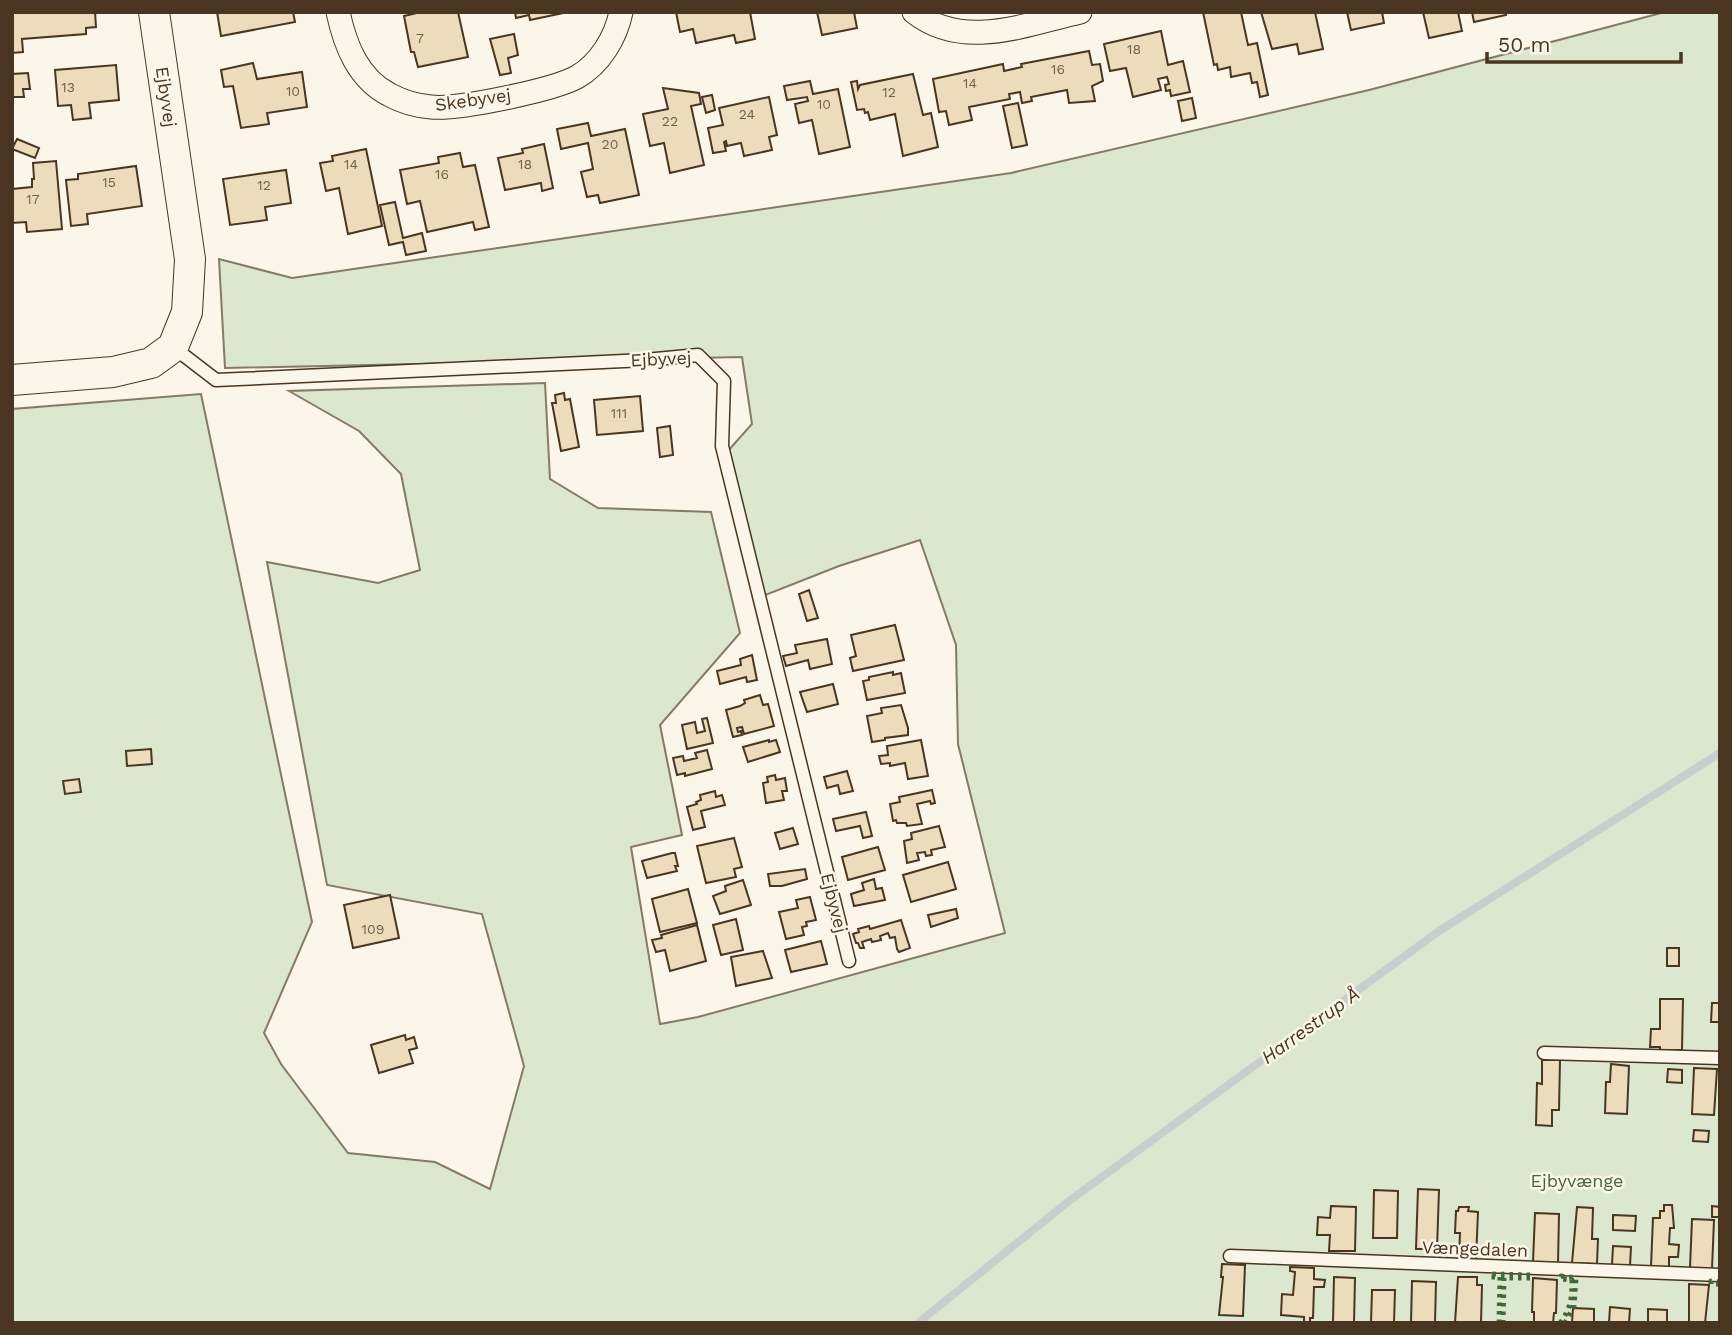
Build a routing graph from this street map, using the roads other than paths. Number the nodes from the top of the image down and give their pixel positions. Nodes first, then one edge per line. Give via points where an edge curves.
1 (154, 12) edge
2 (338, 12) edge
3 (621, 12) edge
4 (914, 12) edge
5 (1080, 12) edge
6 (173, 346) junction
7 (12, 380) edge
8 (849, 961) dead end
9 (1544, 1053) dead end
10 (1720, 1058) edge
11 (1230, 1256) dead end
12 (1720, 1275) edge

1 - 6 street, Ejbyvej via 190,259 187,312
2 - 3 street, Skebyvej via 356,64 372,83 409,103 433,107 465,105 577,77 605,51
4 - 5 street via 953,31 983,34
6 - 7 street via 151,363 113,372
6 - 8 lane, Ejbyvej via 216,380 698,355 724,381 722,446
9 - 10 lane
11 - 12 lane, Vængedalen

